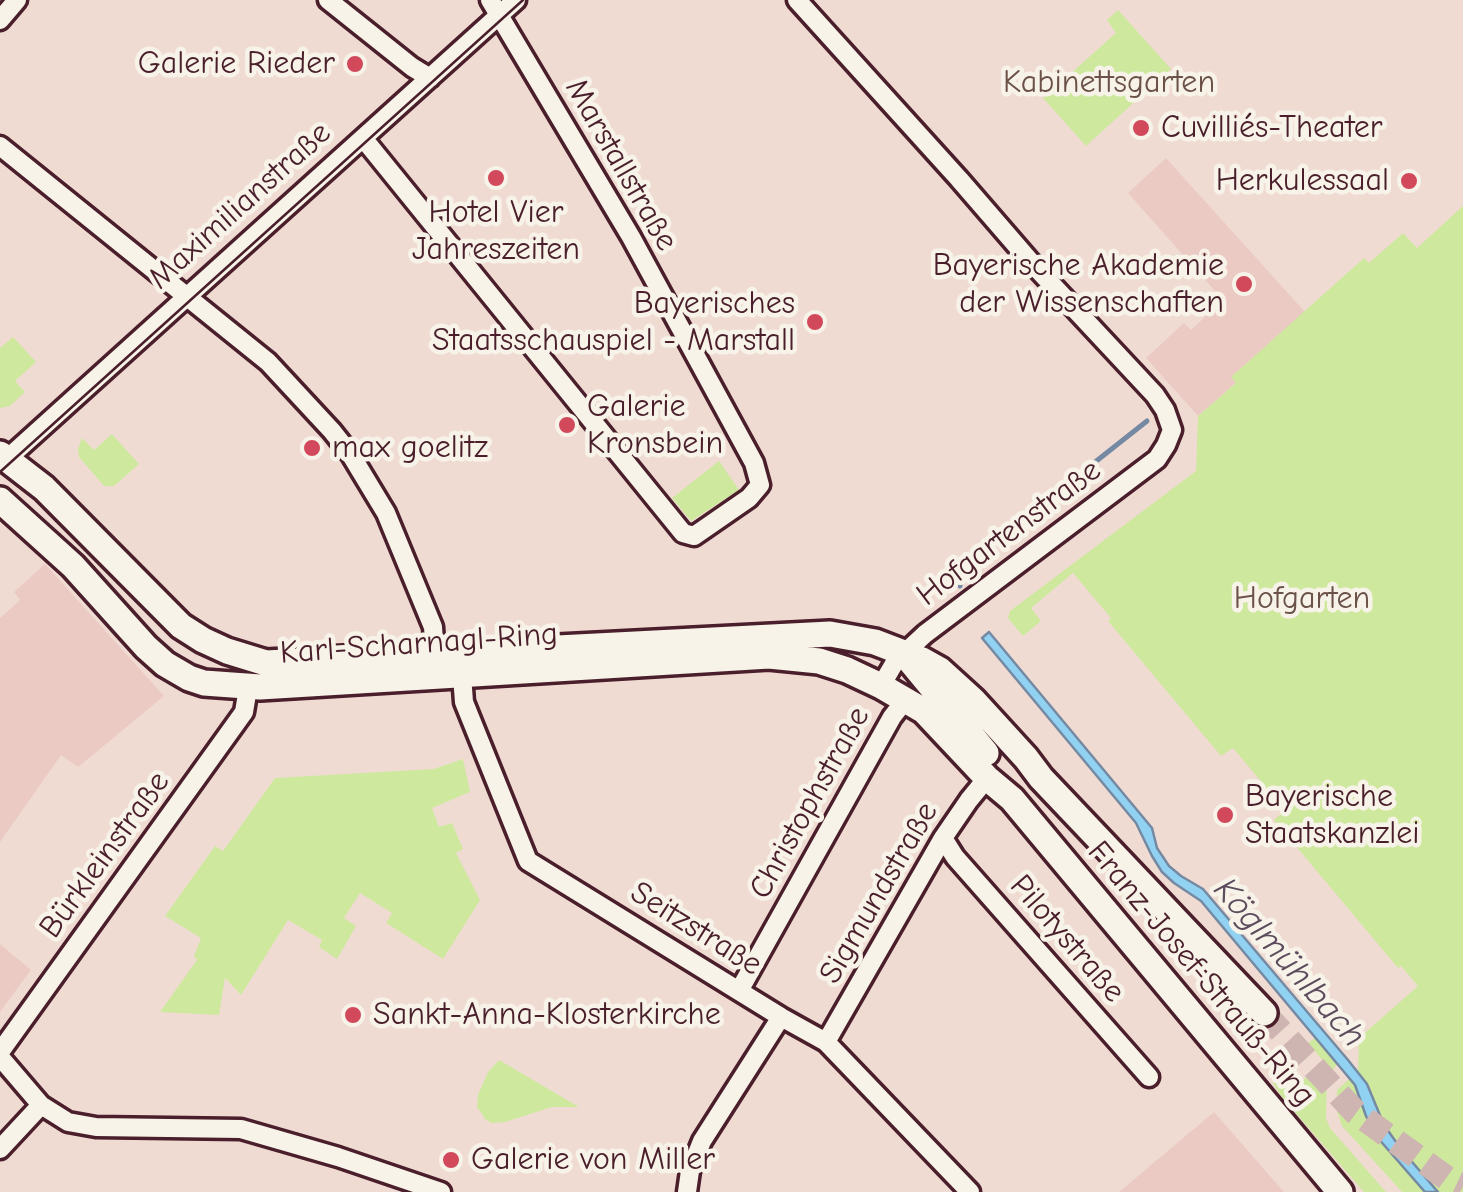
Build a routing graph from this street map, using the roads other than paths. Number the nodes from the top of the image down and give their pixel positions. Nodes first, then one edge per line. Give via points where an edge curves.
1 (17, 0) edge
2 (328, 0) edge
3 (516, 0) edge
4 (797, 0) edge
5 (494, 8) edge
6 (0, 20) edge
7 (430, 78) junction
8 (364, 138) junction
9 (0, 146) edge
10 (186, 298) junction
11 (2, 462) edge
12 (0, 500) edge
13 (203, 640) junction
14 (904, 652) junction
15 (436, 656) junction
16 (462, 674) junction
17 (189, 678) junction
18 (882, 686) junction
19 (248, 688) junction
20 (906, 699) junction
21 (987, 778) junction
22 (1012, 799) junction
23 (944, 838) junction
24 (739, 990) junction
25 (1264, 1013) tunnel mouth
26 (780, 1018) junction
27 (826, 1042) junction
28 (0, 1054) edge
29 (1149, 1077) dead end
30 (41, 1104) junction
31 (0, 1149) edge
32 (441, 1192) edge
33 (687, 1192) edge
34 (970, 1192) edge
35 (1340, 1192) edge

1 - 6 street
2 - 7 street
3 - 5 street, Maximilianstraße
4 - 14 street, Hofgartenstraße via 1155,395 1172,430 1158,459
5 - 7 street, Maximilianstraße
5 - 8 street, Marstallstraße via 754,463 760,484 749,498 694,536 684,534
7 - 8 street, Maximilianstraße
8 - 10 street, Maximilianstraße
9 - 10 street
10 - 11 street, Maximilianstraße
10 - 15 street via 268,362 351,455 402,549 434,627
11 - 13 main road, Karl-Scharnagl-Ring via 44,488 181,626
12 - 17 main road, Karl-Scharnagl-Ring via 73,566 146,647
13 - 15 main road, Karl-Scharnagl-Ring via 266,663
13 - 17 main road via 203,664
14 - 15 main road, Karl-Scharnagl-Ring via 812,634
14 - 18 street, Hofgartenstraße
14 - 22 main road, Franz-Josef-Strauß-Ring via 997,767
14 - 25 main road, Franz-Josef-Strauß-Ring via 940,670 973,700
16 - 18 main road, Karl-Scharnagl-Ring via 769,656 819,661
16 - 19 main road, Karl-Scharnagl-Ring
16 - 24 street, Seitzstraße via 464,702 528,861
17 - 19 main road, Karl-Scharnagl-Ring
18 - 20 main road, Karl-Scharnagl-Ring
19 - 28 street, Bürkleinstraße via 244,712
20 - 21 main road, Franz-Josef-Strauß-Ring
20 - 24 street, Christophstraße
21 - 22 main road, Franz-Josef-Strauß-Ring
21 - 23 street, Sigmundstraße
22 - 35 main road, Franz-Josef-Strauß-Ring
23 - 27 street, Sigmundstraße
23 - 29 street, Pilotystraße
24 - 26 street, Seitzstraße
26 - 27 street, Seitzstraße
26 - 33 street via 702,1141
27 - 34 street, Seitzstraße
28 - 30 street
30 - 31 street
30 - 32 street via 68,1122 96,1127 241,1129

